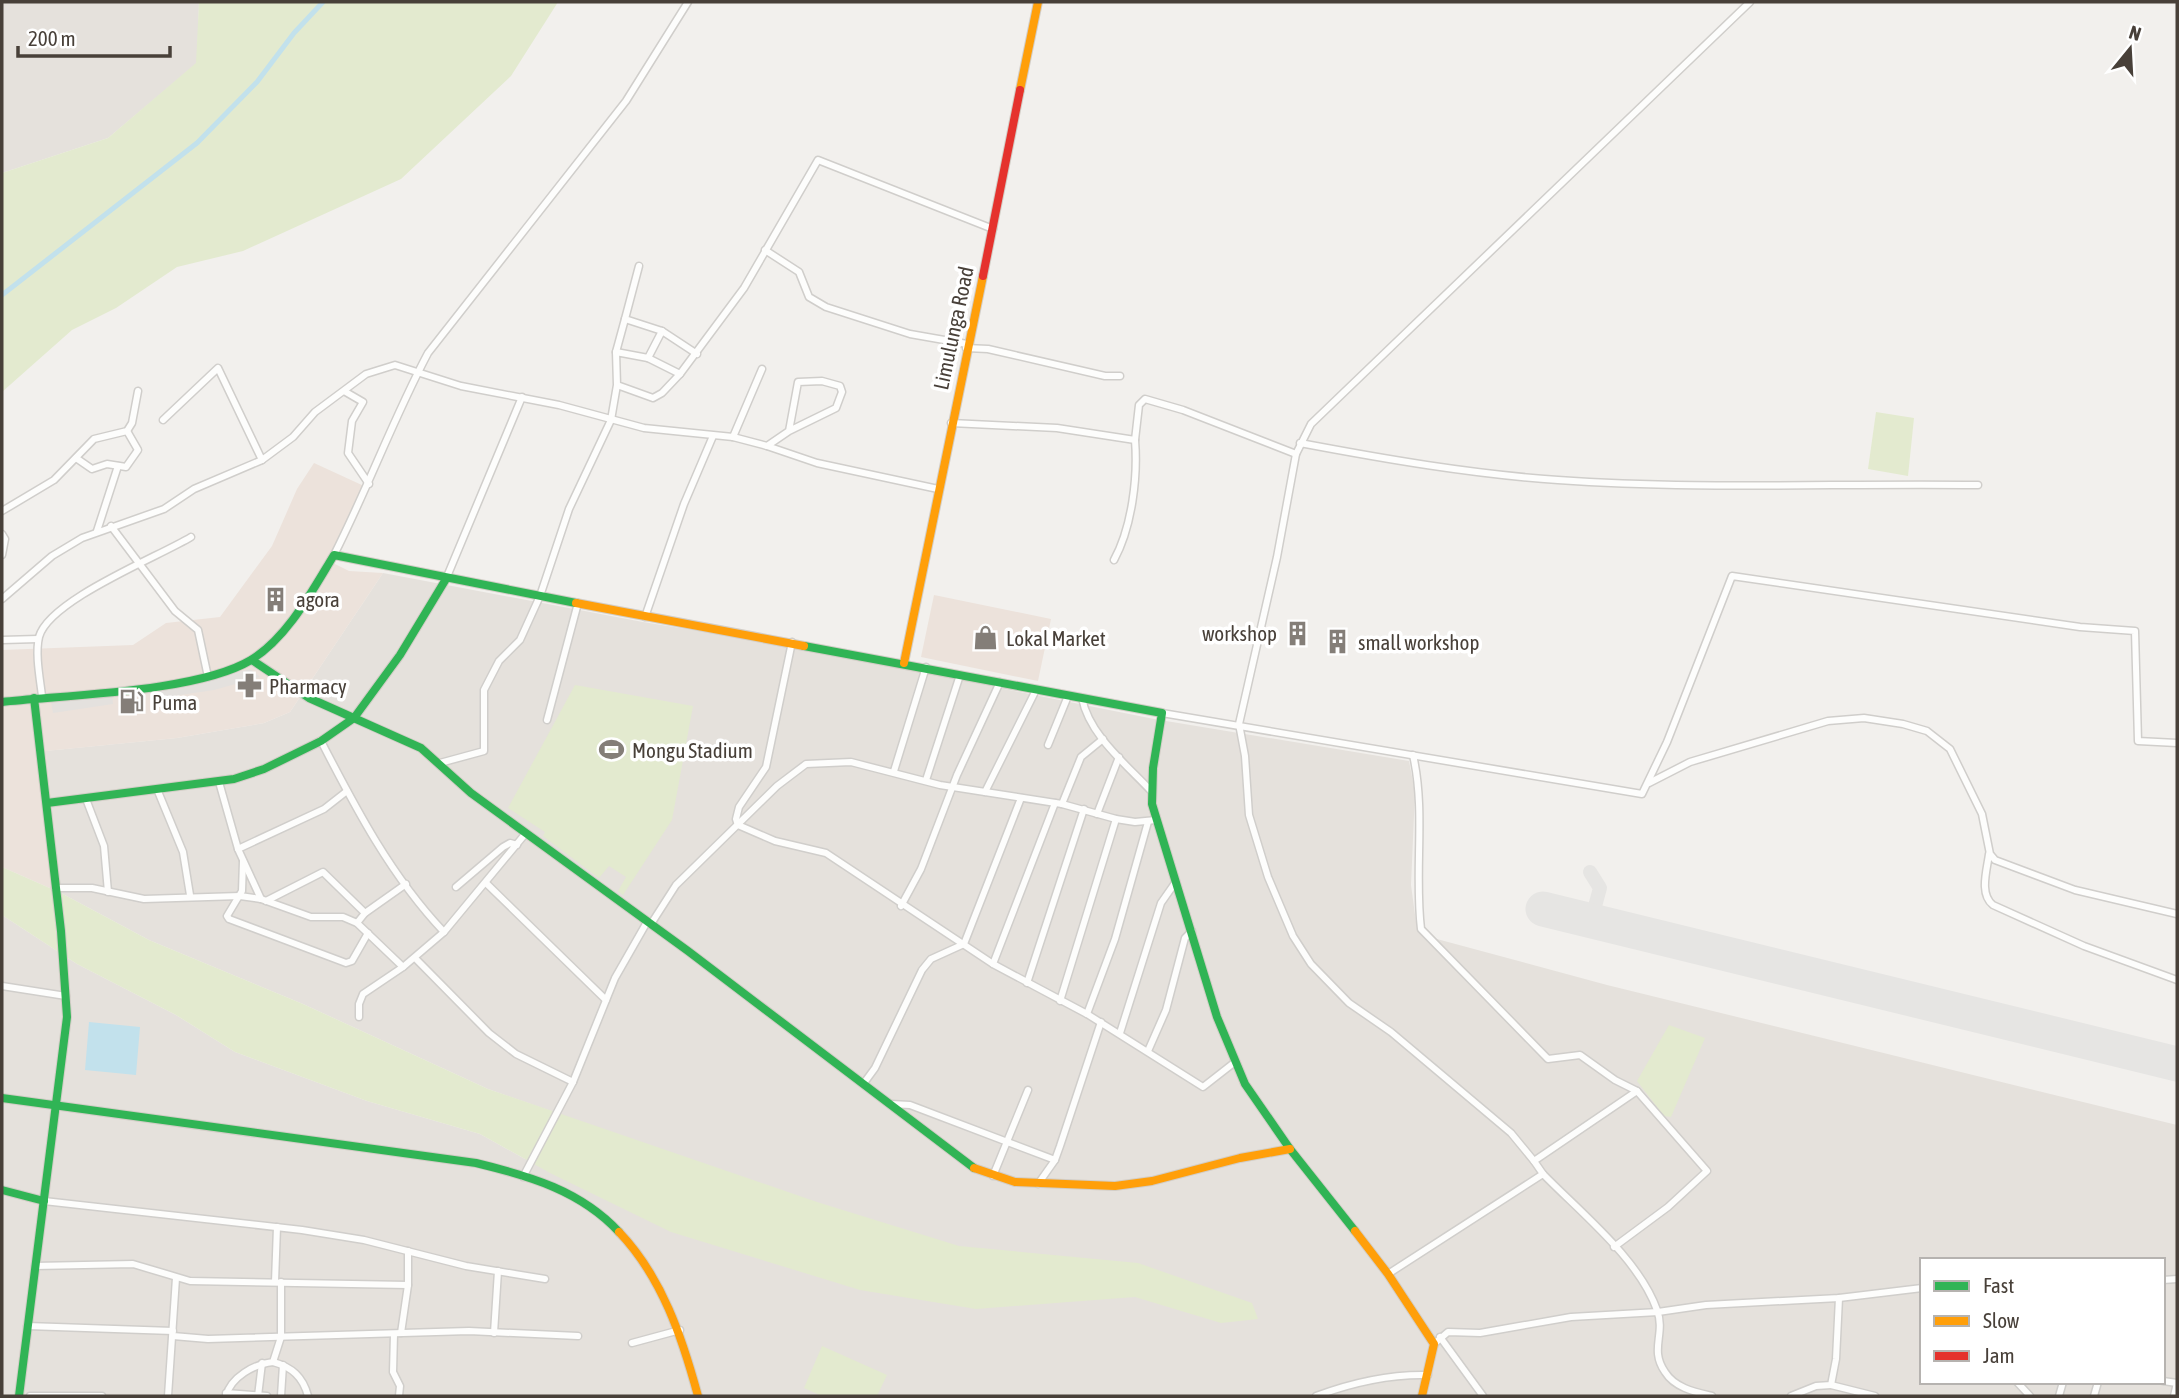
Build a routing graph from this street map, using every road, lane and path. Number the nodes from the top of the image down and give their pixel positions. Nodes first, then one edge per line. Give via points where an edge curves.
1 (688, 2) edge
2 (1038, 2) edge
3 (1750, 2) edge
4 (993, 229) junction
5 (765, 250) junction
6 (639, 266) dead end
7 (625, 319) junction
8 (662, 331) junction
9 (966, 346) junction
10 (616, 352) junction
11 (697, 354) junction
12 (648, 358) junction
13 (762, 369) dead end
14 (417, 373) junction
15 (680, 374) junction
16 (1120, 376) dead end
17 (617, 385) junction
18 (138, 391) dead end
19 (344, 391) junction
20 (522, 397) junction
21 (163, 420) dead end
22 (611, 420) junction
23 (951, 423) junction
24 (127, 431) junction
25 (789, 431) junction
26 (713, 436) junction
27 (733, 437) junction
28 (1135, 440) junction
29 (1300, 443) junction
30 (767, 446) junction
31 (1296, 454) junction
32 (76, 458) junction
33 (262, 460) junction
34 (118, 466) junction
35 (369, 484) junction
36 (1978, 485) dead end
37 (938, 489) junction
38 (2, 511) edge
39 (111, 526) junction
40 (97, 531) junction
41 (2, 534) edge
42 (191, 537) dead end
43 (2, 555) edge
44 (334, 555) junction
45 (1114, 560) dead end
46 (137, 564) junction
47 (446, 579) junction
48 (4, 594) edge
49 (540, 596) junction
50 (578, 603) junction
51 (645, 617) junction
52 (38, 639) junction
53 (2, 640) edge
54 (792, 642) junction
55 (252, 660) junction
56 (904, 663) junction
57 (926, 667) junction
58 (960, 675) junction
59 (208, 677) junction
60 (1000, 682) junction
61 (1036, 690) junction
62 (1068, 696) junction
63 (38, 697) junction
64 (1082, 698) junction
65 (2, 702) edge
66 (1163, 713) junction
67 (354, 718) junction
68 (547, 720) dead end
69 (1239, 724) junction
70 (1103, 739) junction
71 (321, 741) junction
72 (2177, 743) edge
73 (1048, 745) dead end
74 (1413, 754) junction
75 (1119, 757) junction
76 (440, 763) junction
77 (894, 771) junction
78 (926, 780) junction
79 (219, 782) junction
80 (1648, 784) junction
81 (952, 787) junction
82 (157, 789) junction
83 (347, 790) junction
84 (1151, 791) junction
85 (985, 792) junction
86 (86, 799) junction
87 (1021, 799) junction
88 (47, 803) junction
89 (1058, 803) junction
90 (1084, 809) junction
91 (1097, 814) junction
92 (1116, 819) junction
93 (1152, 821) junction
94 (738, 825) junction
95 (526, 832) junction
96 (517, 845) junction
97 (238, 849) junction
98 (1990, 854) junction
99 (243, 861) junction
100 (1175, 883) junction
101 (406, 884) junction
102 (487, 884) junction
103 (456, 887) dead end
104 (55, 888) junction
105 (108, 892) junction
106 (190, 895) junction
107 (240, 896) junction
108 (264, 900) junction
109 (353, 904) junction
110 (901, 906) junction
111 (365, 913) junction
112 (2177, 914) edge
113 (343, 917) junction
114 (357, 923) junction
115 (649, 923) junction
116 (1192, 931) junction
117 (444, 932) junction
118 (368, 933) junction
119 (964, 944) junction
120 (415, 958) junction
121 (993, 964) junction
122 (403, 967) junction
123 (2177, 980) edge
124 (1027, 984) junction
125 (2, 986) edge
126 (66, 996) junction
127 (606, 1000) junction
128 (1060, 1001) junction
129 (1087, 1014) junction
130 (359, 1017) dead end
131 (1101, 1022) junction
132 (1120, 1033) junction
133 (1148, 1051) junction
134 (1235, 1062) junction
135 (573, 1082) junction
136 (864, 1083) junction
137 (1028, 1090) dead end
138 (1637, 1091) junction
139 (2, 1098) edge
140 (891, 1104) junction
141 (57, 1105) junction
142 (1004, 1143) junction
143 (1290, 1149) junction
144 (1055, 1160) junction
145 (1534, 1161) junction
146 (1543, 1174) junction
147 (993, 1176) junction
148 (523, 1177) junction
149 (1038, 1184) junction
150 (2, 1190) edge
151 (44, 1201) junction
152 (277, 1227) junction
153 (1614, 1247) junction
154 (408, 1251) junction
155 (35, 1266) junction
156 (498, 1271) junction
157 (1388, 1274) junction
158 (176, 1278) junction
159 (545, 1279) dead end
160 (278, 1282) junction
161 (408, 1285) junction
162 (1920, 1288) edge
163 (1839, 1298) junction
164 (1658, 1312) junction
165 (27, 1326) junction
166 (680, 1330) junction
167 (173, 1333) junction
168 (398, 1333) junction
169 (494, 1333) junction
170 (578, 1336) dead end
171 (281, 1337) junction
172 (1437, 1340) junction
173 (632, 1343) dead end
174 (273, 1362) junction
175 (262, 1363) junction
176 (283, 1365) junction
177 (1428, 1375) junction
178 (2177, 1383) edge
179 (1831, 1385) junction
180 (226, 1395) edge
181 (19, 1396) edge
182 (30, 1396) edge
183 (102, 1396) edge
184 (168, 1396) edge
185 (258, 1396) edge
186 (267, 1396) edge
187 (281, 1396) edge
188 (308, 1396) edge
189 (400, 1396) edge
190 (698, 1396) edge
191 (1316, 1396) edge
192 (1422, 1396) edge
193 (1483, 1396) edge
194 (1712, 1396) edge
195 (1791, 1396) edge
196 (1875, 1396) edge
197 (2174, 1396) edge

1 - 14 street via 626,101 484,279
2 - 4 main road, Limulunga Road
3 - 29 street via 1433,304 1311,424
4 - 5 street via 818,160
4 - 9 main road, Limulunga Road
5 - 9 street via 799,272 809,297 826,307
5 - 11 street
6 - 7 street
7 - 8 street
7 - 10 street
8 - 11 street
8 - 12 street
9 - 16 street
9 - 23 main road, Limulunga Road
10 - 12 street
10 - 17 street
11 - 15 street
12 - 15 street
13 - 27 street
14 - 19 street via 395,365 373,370
14 - 20 street
14 - 35 street via 390,426
15 - 17 street via 653,398
17 - 22 street
18 - 24 street
19 - 33 street
19 - 35 street via 363,402 352,421 348,453
20 - 22 street
20 - 47 street
21 - 33 street via 218,369
22 - 26 street via 671,433
22 - 49 street via 569,509
23 - 28 street via 1057,428
23 - 37 main road, Limulunga Road
24 - 32 street via 93,439
24 - 34 street via 137,453 128,466
25 - 25 street via 836,408 840,386 797,382
25 - 30 street
26 - 27 street
26 - 51 street
27 - 30 street
28 - 31 street via 1139,405 1145,399
28 - 45 street via 1129,514
29 - 31 street
29 - 36 street via 1424,466 1558,480
30 - 37 street via 829,466
31 - 69 street
32 - 34 street via 92,469
32 - 38 street via 54,480
33 - 39 street via 194,489 164,509
34 - 40 street
35 - 44 street
37 - 56 main road, Limulunga Road
39 - 40 street
39 - 46 street
40 - 48 street via 52,556
41 - 43 street
42 - 46 street
44 - 47 main road
44 - 55 main road via 289,622
46 - 52 street via 75,600 47,623
46 - 59 street via 175,611 198,630
47 - 49 main road
47 - 67 main road via 407,645
49 - 50 main road
49 - 76 street via 517,647 499,661 484,690 484,751
50 - 51 main road
50 - 68 street
51 - 54 main road
52 - 53 street
52 - 63 street
54 - 56 main road
54 - 94 street via 766,767 739,807
55 - 59 main road
55 - 67 main road via 309,698
56 - 57 main road
57 - 58 main road
57 - 77 street
58 - 60 main road
58 - 78 street
59 - 63 main road
60 - 61 main road
60 - 81 street
61 - 62 main road
61 - 85 street
62 - 64 main road
62 - 73 street
63 - 65 main road
63 - 88 main road
64 - 66 main road
64 - 70 street
66 - 69 street
66 - 84 main road
67 - 71 main road
67 - 76 main road via 399,736
69 - 74 street
69 - 145 street via 1249,815 1268,877 1296,942 1349,1003 1391,1032 1511,1133
70 - 75 street
70 - 89 street via 1082,757
71 - 79 main road via 264,769
71 - 83 street
72 - 80 street via 2138,741 2135,631 1732,576
74 - 80 street via 1642,794
74 - 138 street via 1420,810 1421,929 1548,1059 1580,1055
75 - 84 street
75 - 91 street
76 - 95 main road via 471,793
77 - 78 street
77 - 94 street via 836,761 806,764
78 - 81 street
79 - 82 main road
79 - 97 street
80 - 98 street via 1690,762 1828,721 1864,718 1895,722 1927,731 1950,749 1982,814
81 - 85 street
81 - 110 street via 921,869
82 - 86 main road
82 - 106 street via 183,852
83 - 97 street via 330,805
83 - 101 street via 379,849
84 - 93 main road
85 - 87 street
86 - 88 main road
86 - 105 street via 104,846
87 - 89 street
87 - 119 street
88 - 104 main road
89 - 90 street
89 - 121 street
90 - 91 street
90 - 124 street
91 - 92 street
92 - 93 street
92 - 128 street
93 - 100 main road
93 - 129 street
94 - 110 street via 775,841 826,853
94 - 115 street via 676,885
95 - 96 street
95 - 115 main road
96 - 102 street
96 - 103 street via 503,847
97 - 99 street
98 - 112 street via 1999,863 2075,890
98 - 123 street via 1987,901 2084,946
99 - 107 street
99 - 108 street
100 - 116 main road
100 - 132 street via 1161,903
101 - 111 street
101 - 117 street
102 - 117 street
102 - 127 street
104 - 105 street
104 - 126 main road
105 - 106 street via 144,898
106 - 107 street
107 - 108 street
107 - 118 street via 229,919 339,962 352,961
108 - 109 street via 323,872
108 - 113 street via 311,917
109 - 111 street
109 - 113 street
110 - 119 street
111 - 114 street
113 - 114 street
114 - 118 street
115 - 127 street via 629,951
115 - 136 main road
116 - 133 street via 1185,938 1166,1010
116 - 134 main road
117 - 120 street
118 - 122 street
119 - 121 street
119 - 136 street via 931,959 922,970
120 - 122 street
120 - 135 street via 489,1033 516,1054
121 - 124 street
122 - 130 street via 363,994
124 - 128 street
125 - 126 street
126 - 141 main road
127 - 135 street
128 - 129 street
129 - 131 street
131 - 132 street
131 - 144 street
132 - 133 street
133 - 134 street via 1203,1087
134 - 143 main road
135 - 148 street
136 - 140 main road
137 - 142 street
138 - 145 street
138 - 153 street via 1707,1171 1676,1201
139 - 141 main road
140 - 142 street via 910,1105
140 - 147 main road via 968,1165
141 - 148 main road via 459,1160
141 - 151 main road
142 - 144 street
142 - 147 street
143 - 149 main road via 1136,1184
143 - 157 main road
144 - 149 street
145 - 146 street
146 - 153 street
146 - 157 street
147 - 149 main road
148 - 166 main road via 557,1188 608,1220 631,1245
150 - 151 main road
151 - 152 street
151 - 155 main road
152 - 154 street
152 - 160 street
153 - 164 street via 1645,1281
154 - 156 street
154 - 161 street
155 - 158 street via 133,1264
155 - 165 main road
156 - 159 street
156 - 169 street
157 - 172 main road
158 - 160 street
158 - 167 street
160 - 161 street
160 - 171 street
161 - 168 street
162 - 163 street
163 - 164 street
163 - 179 street
164 - 172 street via 1571,1317 1480,1333 1448,1332
164 - 194 street via 1656,1356 1665,1373 1689,1390
165 - 167 street
165 - 181 main road
166 - 173 street
166 - 190 main road
167 - 171 street via 208,1339
167 - 184 street
168 - 169 street
168 - 171 street
168 - 189 street via 393,1372
169 - 170 street
171 - 174 street
172 - 177 main road
172 - 193 street
174 - 175 street
174 - 176 street
175 - 180 street via 232,1382
175 - 185 street
176 - 187 street
176 - 188 street via 300,1377
177 - 191 street via 1383,1378
177 - 192 main road
178 - 197 street
179 - 195 street
179 - 196 street
180 - 185 street
182 - 183 street
185 - 186 street

